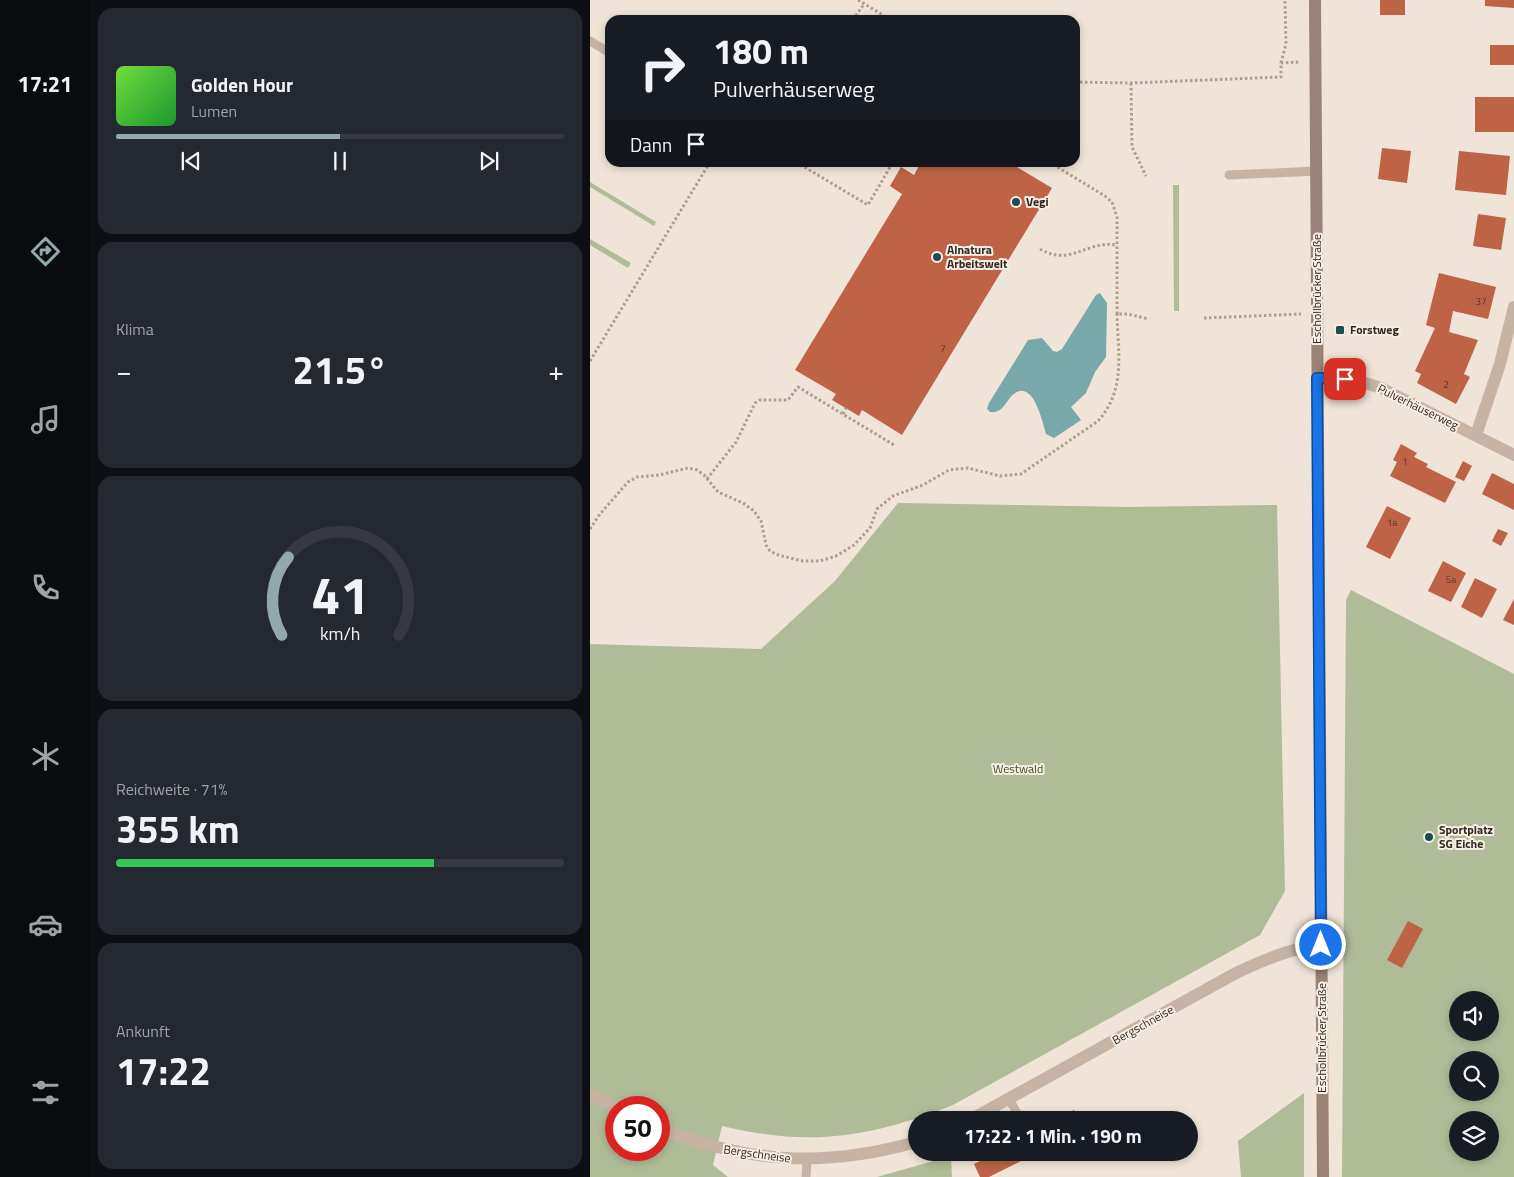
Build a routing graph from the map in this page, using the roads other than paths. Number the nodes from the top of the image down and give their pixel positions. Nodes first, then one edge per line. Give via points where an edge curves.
1 (1315, 0) edge
2 (590, 41) edge
3 (605, 49) edge
4 (1317, 171) junction
5 (1228, 175) dead end
6 (1514, 307) edge
7 (1317, 378) junction
8 (1476, 435) junction
9 (1514, 455) edge
10 (1321, 945) junction
11 (590, 1094) edge
12 (1009, 1099) junction
13 (605, 1102) edge
14 (987, 1111) edge
15 (1016, 1111) edge
16 (670, 1132) edge
17 (908, 1144) edge
18 (807, 1160) junction
19 (806, 1177) edge
20 (1323, 1177) edge

1 - 4 main road, Eschollbrücker Straße
2 - 3 lane
4 - 5 lane
4 - 7 main road, Eschollbrücker Straße
6 - 8 street via 1498,372
7 - 8 street, Pulverhäuserweg via 1368,383
7 - 10 main road, Eschollbrücker Straße
8 - 9 street, Pulverhäuserweg
10 - 12 street, Bergschneise via 1275,956 1236,973
10 - 20 main road, Eschollbrücker Straße
11 - 13 street
12 - 14 street, Bergschneise
12 - 15 lane
16 - 18 street, Bergschneise via 745,1154
17 - 18 street, Bergschneise via 877,1153
18 - 19 lane

